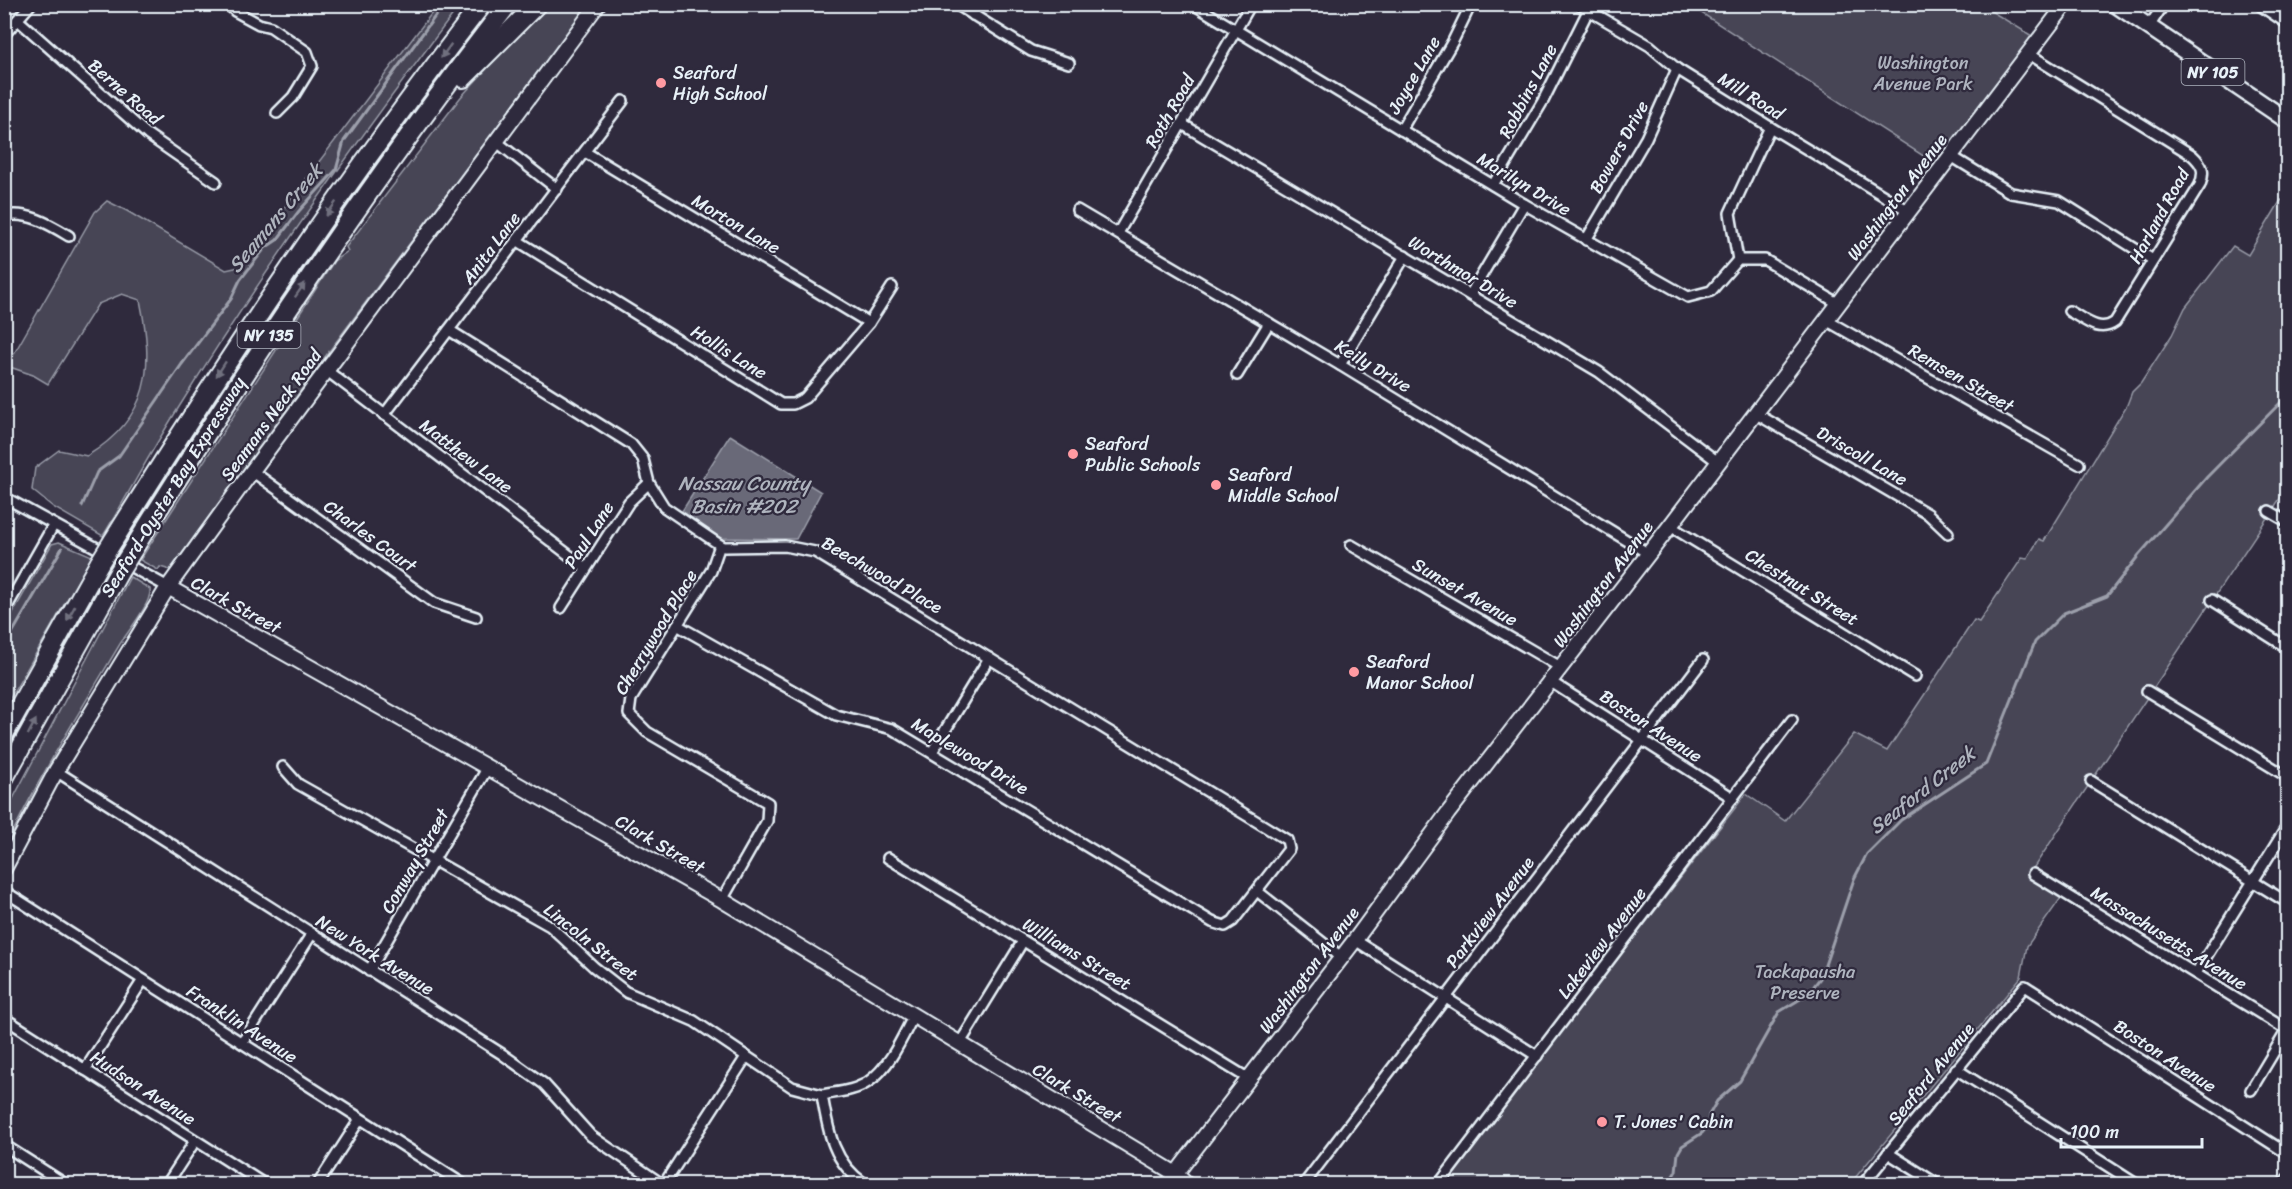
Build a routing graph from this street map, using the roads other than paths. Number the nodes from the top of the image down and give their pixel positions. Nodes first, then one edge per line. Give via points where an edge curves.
1 (31, 4) edge
2 (228, 4) edge
3 (482, 4) edge
4 (508, 4) edge
5 (537, 4) edge
6 (598, 4) edge
7 (956, 4) edge
8 (979, 4) edge
9 (1193, 4) edge
10 (1251, 4) edge
11 (1471, 4) edge
12 (1578, 4) edge
13 (2066, 4) edge
14 (2115, 4) edge
15 (2164, 4) edge
16 (2258, 4) edge
17 (1588, 11) junction
18 (973, 15) junction
19 (18, 20) junction
20 (2288, 24) edge
21 (2148, 28) junction
22 (1236, 30) junction
23 (4, 35) edge
24 (2029, 54) junction
25 (1069, 63) dead end
26 (1677, 69) junction
27 (623, 101) dead end
28 (277, 113) dead end
29 (2288, 121) edge
30 (1182, 124) junction
31 (416, 127) junction
32 (1770, 127) junction
33 (1401, 130) junction
34 (497, 142) junction
35 (585, 152) junction
36 (1951, 156) junction
37 (216, 182) dead end
38 (1493, 185) junction
39 (557, 189) junction
40 (1524, 204) junction
41 (1077, 210) dead end
42 (1909, 211) junction
43 (4, 216) edge
44 (1118, 233) junction
45 (69, 236) dead end
46 (1586, 240) junction
47 (518, 241) junction
48 (1405, 256) junction
49 (1738, 260) junction
50 (2153, 260) junction
51 (892, 287) dead end
52 (1470, 295) junction
53 (1839, 304) junction
54 (2069, 310) dead end
55 (1826, 320) junction
56 (869, 323) junction
57 (1269, 323) junction
58 (449, 330) junction
59 (1340, 365) junction
60 (326, 370) junction
61 (1238, 375) dead end
62 (1755, 413) junction
63 (384, 415) junction
64 (1718, 462) junction
65 (2079, 464) dead end
66 (252, 471) junction
67 (649, 483) junction
68 (4, 497) edge
69 (2269, 511) dead end
70 (2288, 522) edge
71 (53, 526) junction
72 (1670, 526) junction
73 (1948, 533) dead end
74 (720, 545) junction
75 (1352, 545) dead end
76 (106, 552) junction
77 (1649, 554) junction
78 (586, 568) junction
79 (168, 587) junction
80 (2212, 600) dead end
81 (561, 608) dead end
82 (4, 612) edge
83 (476, 617) dead end
84 (677, 625) junction
85 (2288, 648) edge
86 (989, 658) junction
87 (1703, 660) dead end
88 (1562, 668) junction
89 (1915, 676) dead end
90 (1551, 682) junction
91 (2147, 691) dead end
92 (1792, 720) dead end
93 (4, 734) edge
94 (1642, 740) junction
95 (932, 752) junction
96 (283, 767) dead end
97 (488, 767) junction
98 (56, 771) junction
99 (2288, 777) edge
100 (4, 778) edge
101 (2091, 781) dead end
102 (1733, 798) junction
103 (2288, 825) edge
104 (888, 858) dead end
105 (435, 861) junction
106 (4, 869) edge
107 (2033, 874) dead end
108 (2252, 882) junction
109 (4, 891) edge
110 (1257, 891) junction
111 (722, 900) junction
112 (2288, 903) edge
113 (311, 935) junction
114 (1354, 940) junction
115 (1023, 941) junction
116 (1341, 957) junction
117 (369, 971) junction
118 (2196, 974) junction
119 (143, 980) junction
120 (2025, 986) joint
121 (1446, 998) junction
122 (915, 1015) junction
123 (4, 1018) edge
124 (2288, 1030) edge
125 (242, 1043) junction
126 (960, 1043) junction
127 (1537, 1056) junction
128 (746, 1057) junction
129 (1956, 1069) junction
130 (85, 1070) junction
131 (1249, 1079) junction
132 (2251, 1090) dead end
133 (822, 1095) junction
134 (360, 1119) junction
135 (195, 1141) junction
136 (4, 1145) edge
137 (1888, 1153) junction
138 (2288, 1154) edge
139 (2288, 1178) edge
140 (1172, 1179) edge
141 (65, 1185) edge
142 (167, 1185) edge
143 (264, 1185) edge
144 (318, 1185) edge
145 (462, 1185) edge
146 (663, 1185) edge
147 (865, 1185) edge
148 (1186, 1185) edge
149 (1304, 1185) edge
150 (1439, 1185) edge
151 (1863, 1185) edge
152 (1937, 1185) edge
153 (2136, 1185) edge
154 (2282, 1185) edge

1 - 19 street
2 - 28 street via 308,52 312,66 293,97
3 -> 76 highway, Seaford-Oyster Bay Expressway / NY 135 via 267,300
4 - 31 highway, Seaford-Oyster Bay Expressway / NY 135
5 - 31 highway
6 - 34 street, Seamans Neck Road
7 - 18 street
8 - 18 street
9 - 22 street, Marilyn Drive
10 - 22 street, Roth Road
11 - 33 street, Joyce Lane
12 - 17 street, Mill Road
13 - 24 street, Washington Avenue
14 - 21 main road, NY 105
15 - 21 street
16 - 20 street
17 - 26 street, Mill Road via 1650,46
17 - 38 street, Robbins Lane via 1544,101
18 - 25 street via 1031,51
19 - 23 street
19 - 37 street, Berne Road via 148,135
21 - 29 main road, NY 105
22 - 30 street, Roth Road
22 - 33 street, Marilyn Drive
24 - 36 street, Washington Avenue
24 - 50 street, Harland Road via 2192,155 2203,168 2200,185
26 - 32 street, Mill Road
26 - 46 street, Bowers Drive via 1646,138
27 - 35 street, Anita Lane
30 - 44 street, Roth Road
30 - 48 street, Worthmor Drive
100 -> 31 highway, Seaford-Oyster Bay Expressway / NY 135, bridge via 132,551 278,322
32 - 42 street, Mill Road
32 - 49 street via 1730,213
33 - 38 street, Marilyn Drive
34 - 39 street
34 - 60 street, Seamans Neck Road
35 - 39 street, Anita Lane
35 - 56 street, Morton Lane
36 - 42 street, Washington Avenue
36 - 50 street via 2011,193 2059,201
38 - 40 street, Marilyn Drive
39 - 47 street, Anita Lane
40 - 46 street, Marilyn Drive
40 - 52 street
41 - 44 street, Keily Drive
42 - 53 street, Washington Avenue
43 - 45 street via 31,217
44 - 57 street, Keily Drive
46 - 49 street, Marilyn Drive via 1688,297 1711,291
47 - 56 street, Hollis Lane via 781,404 805,398
47 - 58 street, Anita Lane
48 - 52 street, Worthmor Drive
48 - 59 street
49 - 53 street via 1765,260
50 - 54 street, Harland Road via 2120,315 2109,326 2095,326
51 - 56 street, Hollis Lane
52 - 64 street, Worthmor Drive via 1599,372
53 - 55 street, Washington Avenue
55 - 62 street, Washington Avenue
55 - 65 street, Remsen Street
57 - 59 street, Keily Drive
57 - 61 street
58 - 63 street, Anita Lane
58 - 67 street via 631,444 643,459
59 - 77 street, Keily Drive
60 - 63 street, Matthew Lane
60 - 66 street, Seamans Neck Road
62 - 64 street, Washington Avenue
62 - 73 street, Driscoll Lane via 1928,514
63 - 78 street, Matthew Lane
64 - 72 street, Washington Avenue
66 - 79 street, Seamans Neck Road
66 - 83 street, Charles Court via 434,603
67 - 74 street via 664,507
67 - 78 street, Paul Lane via 629,502
68 - 71 street, Clark Street
69 - 70 street
71 - 76 street, Clark Street
71 - 82 street
72 - 77 street, Washington Avenue
72 - 89 street, Chestnut Street
74 - 84 street, Cherrywood Place via 711,571
74 - 86 street, Beechwood Place via 785,546 815,552
75 - 88 street, Sunset Avenue
76 - 79 street, Clark Street
76 -> 93 highway, Seaford-Oyster Bay Expressway / NY 135
77 - 88 street, Washington Avenue
78 - 81 street, Paul Lane
79 - 97 street, Clark Street
79 - 98 street, Seamans Neck Road
80 - 85 street
84 - 95 street, Maplewood Drive via 836,715 892,729
84 - 111 street, Cherrywood Place via 631,699 629,714 647,732 768,803 767,821
86 - 95 street
86 - 110 street, Beechwood Place via 1287,840 1289,849
87 - 94 street, Parkview Avenue
88 - 90 street, Washington Avenue
90 - 94 street, Boston Avenue
90 - 114 street, Washington Avenue
91 - 99 street
92 - 102 street, Lakeview Avenue
94 - 102 street, Boston Avenue
94 - 121 street, Parkview Avenue
95 - 110 street, Maplewood Drive via 1212,922 1225,926
96 - 105 street, Lincoln Street via 298,784
97 - 105 street, Conway Street
97 - 111 street, Clark Street
98 - 106 street, Seamans Neck Road
98 - 113 street, New York Avenue
101 - 108 street
102 - 127 street, Lakeview Avenue
103 - 108 street
104 - 115 street, Williams Street
105 - 117 street, Conway Street
105 - 128 street, Lincoln Street via 550,926 626,992 694,1021
107 - 118 street, Massachusetts Avenue
108 - 112 street
108 - 118 street
109 - 119 street, Franklin Avenue
110 - 116 street
111 - 122 street, Clark Street
113 - 117 street, New York Avenue
113 - 125 street
114 - 116 street, Washington Avenue
114 - 121 street
115 - 126 street
115 - 131 street, Williams Street
116 - 131 street, Washington Avenue
117 - 146 street, New York Avenue via 544,1084 591,1136
118 - 124 street, Massachusetts Avenue
119 - 125 street, Franklin Avenue
119 - 130 street
120 - 129 street, Seaford Avenue
120 - 138 street, Boston Avenue
121 - 127 street
121 - 149 street, Parkview Avenue
122 - 126 street, Clark Street
122 - 133 street, Lincoln Street via 890,1059 868,1082
123 - 130 street, Hudson Avenue
124 - 132 street
125 - 134 street, Franklin Avenue
126 - 140 street, Clark Street
127 - 150 street, Lakeview Avenue
128 - 133 street, Lincoln Street via 792,1087
128 - 146 street
129 - 137 street, Seaford Avenue
129 - 153 street
130 - 135 street, Hudson Avenue
131 - 140 street, Washington Avenue
133 - 147 street via 829,1138 851,1175
134 - 144 street
134 - 145 street, Franklin Avenue
135 - 142 street
135 - 143 street, Hudson Avenue
136 - 141 street
137 - 151 street, Seaford Avenue
137 - 152 street
139 - 154 street
140 - 148 street, Clark Street

